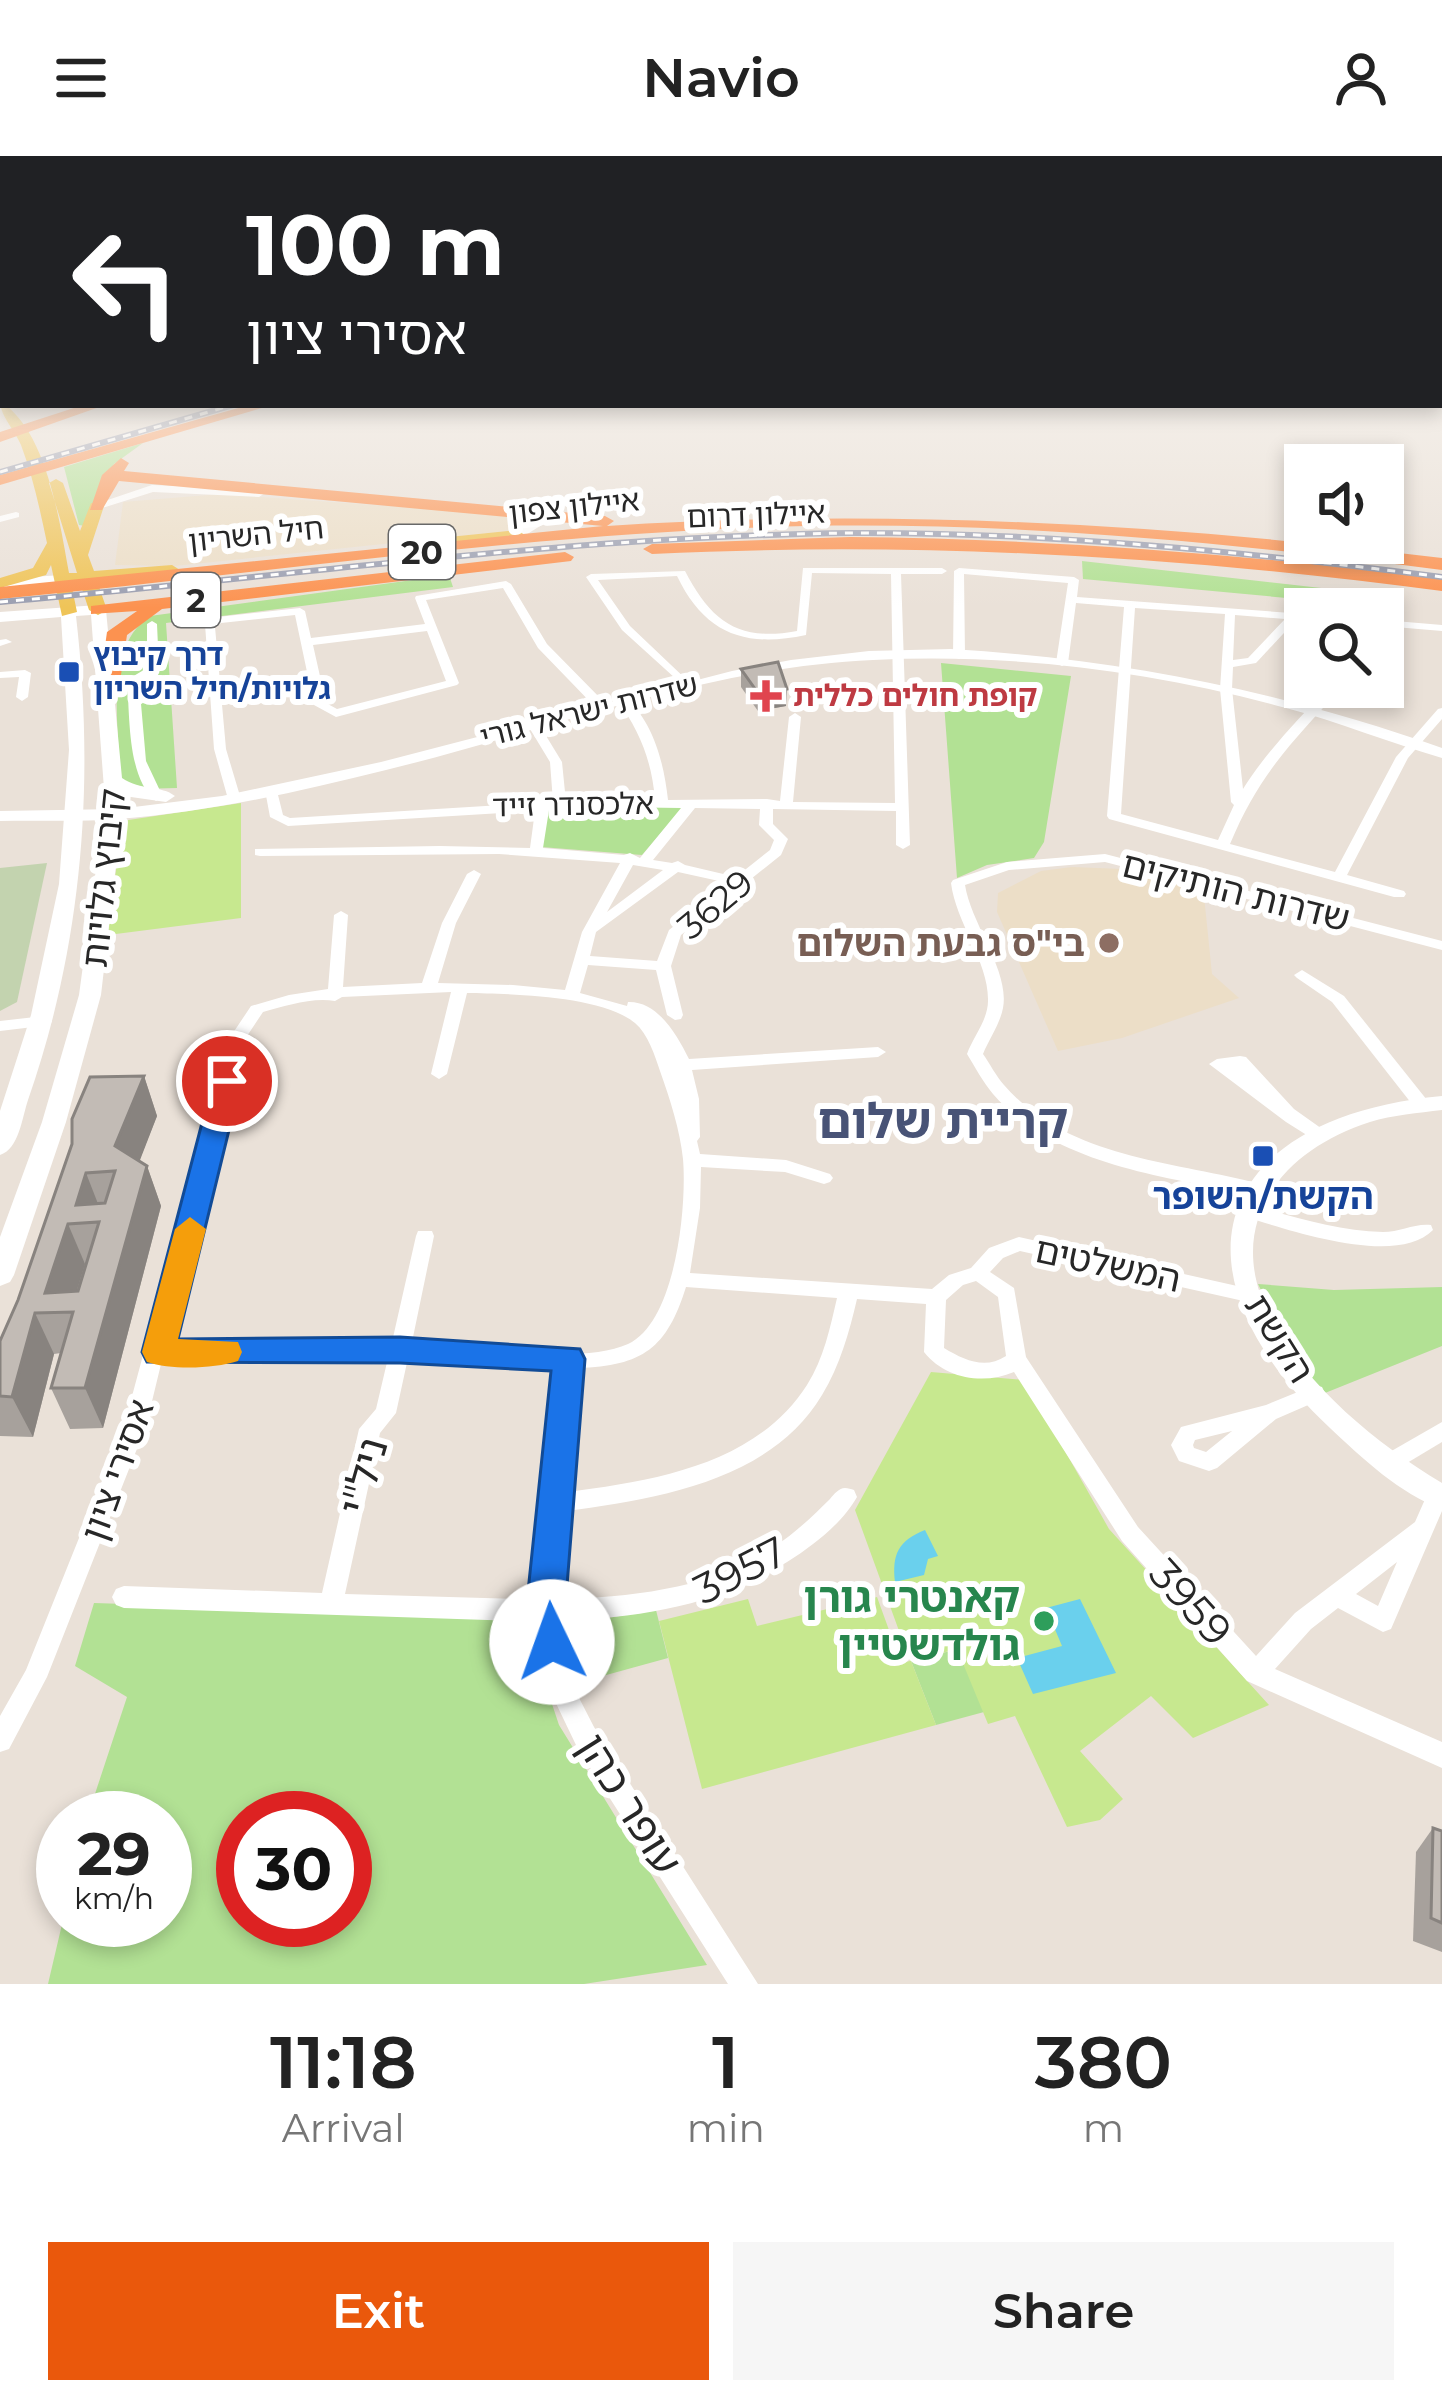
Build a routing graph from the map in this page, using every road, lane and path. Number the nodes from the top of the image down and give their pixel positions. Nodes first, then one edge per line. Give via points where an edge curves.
1 (26, 437) edge
2 (158, 437) edge
3 (170, 437) edge
4 (110, 475) junction
5 (42, 480) junction
6 (0, 486) edge
7 (96, 506) junction
8 (16, 514) dead end
9 (0, 519) edge
10 (701, 525) junction
11 (1135, 532) junction
12 (517, 535) junction
13 (1284, 541) edge
14 (54, 544) junction
15 (1404, 551) edge
16 (1442, 554) edge
17 (577, 555) junction
18 (1232, 563) junction
19 (85, 564) junction
20 (1442, 564) edge
21 (896, 571) junction
22 (942, 571) dead end
23 (62, 578) junction
24 (151, 583) junction
25 (1442, 585) edge
26 (1442, 595) edge
27 (5, 598) edge
28 (205, 599) junction
29 (1074, 600) junction
30 (1130, 604) junction
31 (98, 610) junction
32 (68, 612) junction
33 (1230, 612) junction
34 (1284, 616) edge
35 (152, 624) dead end
36 (1404, 625) edge
37 (431, 627) junction
38 (1442, 628) edge
39 (1284, 631) edge
40 (308, 642) junction
41 (72, 643) junction
42 (895, 656) junction
43 (959, 656) junction
44 (1062, 663) junction
45 (1226, 664) junction
46 (1128, 671) junction
47 (0, 675) edge
48 (686, 685) junction
49 (1226, 689) junction
50 (109, 696) junction
51 (22, 697) dead end
52 (623, 700) junction
53 (601, 706) junction
54 (1314, 709) junction
55 (1442, 712) edge
56 (795, 717) dead end
57 (533, 724) junction
58 (1417, 743) junction
59 (1442, 753) edge
60 (1234, 757) junction
61 (1265, 761) junction
62 (271, 790) junction
63 (161, 796) junction
64 (233, 796) junction
65 (114, 799) junction
66 (1238, 802) junction
67 (662, 803) junction
68 (767, 803) junction
69 (786, 803) junction
70 (560, 804) junction
71 (692, 804) junction
72 (543, 805) junction
73 (900, 807) junction
74 (80, 813) junction
75 (0, 816) edge
76 (283, 822) junction
77 (1224, 843) junction
78 (903, 845) dead end
79 (501, 850) junction
80 (536, 850) junction
81 (638, 858) junction
82 (678, 865) junction
83 (1339, 877) junction
84 (736, 880) junction
85 (1399, 894) dead end
86 (341, 915) dead end
87 (589, 932) junction
88 (1442, 946) edge
89 (581, 960) junction
90 (663, 966) junction
91 (1302, 975) dead end
92 (428, 988) junction
93 (460, 988) junction
94 (572, 994) junction
95 (335, 996) junction
96 (598, 999) junction
97 (676, 1015) dead end
98 (44, 1021) junction
99 (0, 1026) edge
100 (878, 1052) dead end
101 (681, 1065) junction
102 (440, 1074) dead end
103 (1431, 1103) edge
104 (1292, 1118) dead end
105 (1319, 1136) junction
106 (0, 1146) edge
107 (691, 1155) junction
108 (824, 1178) dead end
109 (1251, 1200) junction
110 (1424, 1230) dead end
111 (425, 1236) dead end
112 (978, 1273) junction
113 (0, 1274) edge
114 (678, 1279) junction
115 (848, 1294) junction
116 (1248, 1295) junction
117 (936, 1297) junction
118 (400, 1350) junction
119 (158, 1352) junction
120 (568, 1359) junction
121 (1016, 1359) junction
122 (1315, 1393) junction
123 (1269, 1413) dead end
124 (1442, 1431) edge
125 (1389, 1463) junction
126 (1440, 1496) edge
127 (846, 1497) dead end
128 (557, 1503) junction
129 (1423, 1528) junction
130 (1337, 1594) junction
131 (124, 1598) dead end
132 (331, 1604) junction
133 (532, 1610) junction
134 (1256, 1673) junction
135 (3, 1728) edge
136 (1442, 1755) edge
137 (744, 1984) edge

1 - 5 main road, קיבוץ גלויות
2 - 6 highway
3 - 4 highway
4 - 7 highway
4 - 10 highway
5 - 6 highway
5 - 14 main road, קיבוץ גלויות
5 - 19 main road, קיבוץ גלויות
7 - 12 street via 166,487 542,521
7 - 19 main road
8 - 9 street
10 - 11 highway, איילון צפון / 20 via 922,521
10 - 12 highway
10 - 24 highway, איילון צפון / 20
11 - 13 highway
11 - 20 highway, איילון צפון / 20
12 - 24 main road, חיל השריון
14 - 23 main road, קיבוץ גלויות
14 - 27 main road via 40,571
15 - 16 highway
17 - 18 highway, איילון דרום / 20 via 867,543
17 - 24 highway, איילון דרום / 20
17 - 28 highway, 2
18 - 25 highway, איילון דרום / 20
18 - 26 highway
19 - 23 main road
19 - 24 main road, חיל השריון
19 - 31 main road, קיבוץ גלויות
21 - 22 street
21 - 42 street
21 - 48 street via 807,570 802,633 754,640 704,607 681,573 591,577 626,628
23 - 27 main road
23 - 32 main road, קיבוץ גלויות
24 - 27 highway, איילון דרום / 20
27 - 32 main road
27 - 41 main road
28 - 31 highway, 2
28 - 50 highway via 122,627 112,647
29 - 30 street
29 - 43 street via 1074,580 958,571
29 - 44 street
30 - 33 street
30 - 46 street
31 - 32 main road
31 - 50 main road, קיבוץ גלויות
32 - 41 main road, קיבוץ גלויות
33 - 34 street
33 - 45 street
35 - 63 street via 153,669 133,680 140,761
36 - 38 street
37 - 40 street
37 - 40 street via 453,683 327,712
37 - 53 street via 420,598 506,584 542,646
39 - 45 street via 1252,661
40 - 64 street via 300,611 209,626 220,749
41 - 74 main road, קיבוץ גלויות
42 - 43 street, שדרות ישראל גורי
42 - 48 street, שדרות ישראל גורי via 791,664
42 - 73 street
43 - 44 street, שדרות ישראל גורי
44 - 46 street, שדרות ישראל גורי
45 - 49 street
46 - 49 street, שדרות ישראל גורי
46 - 77 street via 1114,816
47 - 51 street via 25,673
48 - 52 street, שדרות ישראל גורי
49 - 54 street, שדרות ישראל גורי
49 - 60 street
50 - 65 main road, קיבוץ גלויות
52 - 53 street, שדרות ישראל גורי
52 - 67 street via 648,736
53 - 57 street, שדרות ישראל גורי
54 - 58 street, שדרות ישראל גורי
54 - 61 street
55 - 58 street
56 - 69 street
57 - 62 street, שדרות ישראל גורי
57 - 70 street via 556,762
58 - 59 street, שדרות ישראל גורי
58 - 83 street
60 - 61 street
60 - 66 street
61 - 66 street
62 - 64 street, שדרות ישראל גורי
62 - 76 street
63 - 64 street, שדרות ישראל גורי
63 - 65 main road
64 - 65 street, שדרות ישראל גורי
65 - 74 street, שדרות ישראל גורי
65 - 113 main road, קיבוץ גלויות via 88,1010
66 - 77 street
67 - 70 street, אלכסנדר זייד
67 - 71 street, אלכסנדר זייד
68 - 69 street, אלכסנדר זייד
68 - 71 street, אלכסנדר זייד
68 - 84 street, 3629 via 766,825 781,839 776,852
69 - 73 street, אלכסנדר זייד
70 - 72 street, אלכסנדר זייד
71 - 81 street
72 - 76 street, אלכסנדר זייד
72 - 80 street
73 - 78 street
74 - 75 street, שדרות ישראל גורי
74 - 98 main road, קיבוץ גלויות
76 - 79 street via 260,852
77 - 83 street
79 - 80 street
79 - 92 street via 449,923
80 - 81 street
81 - 82 street
81 - 87 street
82 - 84 street
82 - 87 street
83 - 85 street
84 - 90 street, 3629 via 674,933
86 - 95 street
87 - 89 street
88 - 109 street, שדרות הותיקים via 1105,858 1007,866 958,883 959,906 996,1001 975,1054 985,1074 1051,1134 1080,1149
89 - 90 street, 3629
89 - 94 street
90 - 97 street
91 - 103 street via 1354,1017
92 - 93 street, אסירי ציון
92 - 95 street, אסירי ציון
93 - 94 street, אסירי ציון
93 - 102 street
94 - 96 street, אסירי ציון
95 - 119 street, אסירי ציון via 257,1010 236,1042
96 - 101 street via 650,1013
96 - 107 street, אסירי ציון via 631,1012 653,1033
98 - 99 street
98 - 106 main road, קיבוץ גלויות
100 - 101 street
101 - 107 street via 694,1101
103 - 105 street via 1371,1112
104 - 105 street
105 - 109 street via 1283,1157
107 - 108 street
107 - 114 street, אסירי ציון
109 - 110 street via 1343,1234 1404,1238
109 - 116 street, הקשת
111 - 118 street, ניל"י
112 - 116 street, המשלטים via 1019,1244
112 - 117 street
112 - 121 street via 1007,1293
114 - 115 street
114 - 120 street, אסירי ציון via 657,1335 608,1357
115 - 117 street
115 - 128 street via 817,1392 801,1416 744,1456 655,1488
116 - 122 street, הקשת
117 - 121 street via 934,1352 982,1372
118 - 119 street, אסירי ציון
118 - 120 street, אסירי ציון
118 - 132 street, ניל"י via 386,1413 370,1429
119 - 135 street, אסירי ציון via 35,1678
120 - 128 street, עופר כהן
121 - 134 street, 3959 via 1130,1534
122 - 123 street
122 - 125 street, הקשת
124 - 125 street
125 - 126 street, הקשת
126 - 129 street
127 - 133 street, 3957 via 787,1549 696,1598
128 - 133 street, עופר כהן
129 - 130 street
129 - 130 street via 1382,1621
130 - 134 street
131 - 132 street, 3957
132 - 133 street, 3957
133 - 137 street, עופר כהן via 584,1736
134 - 136 street, 3959

